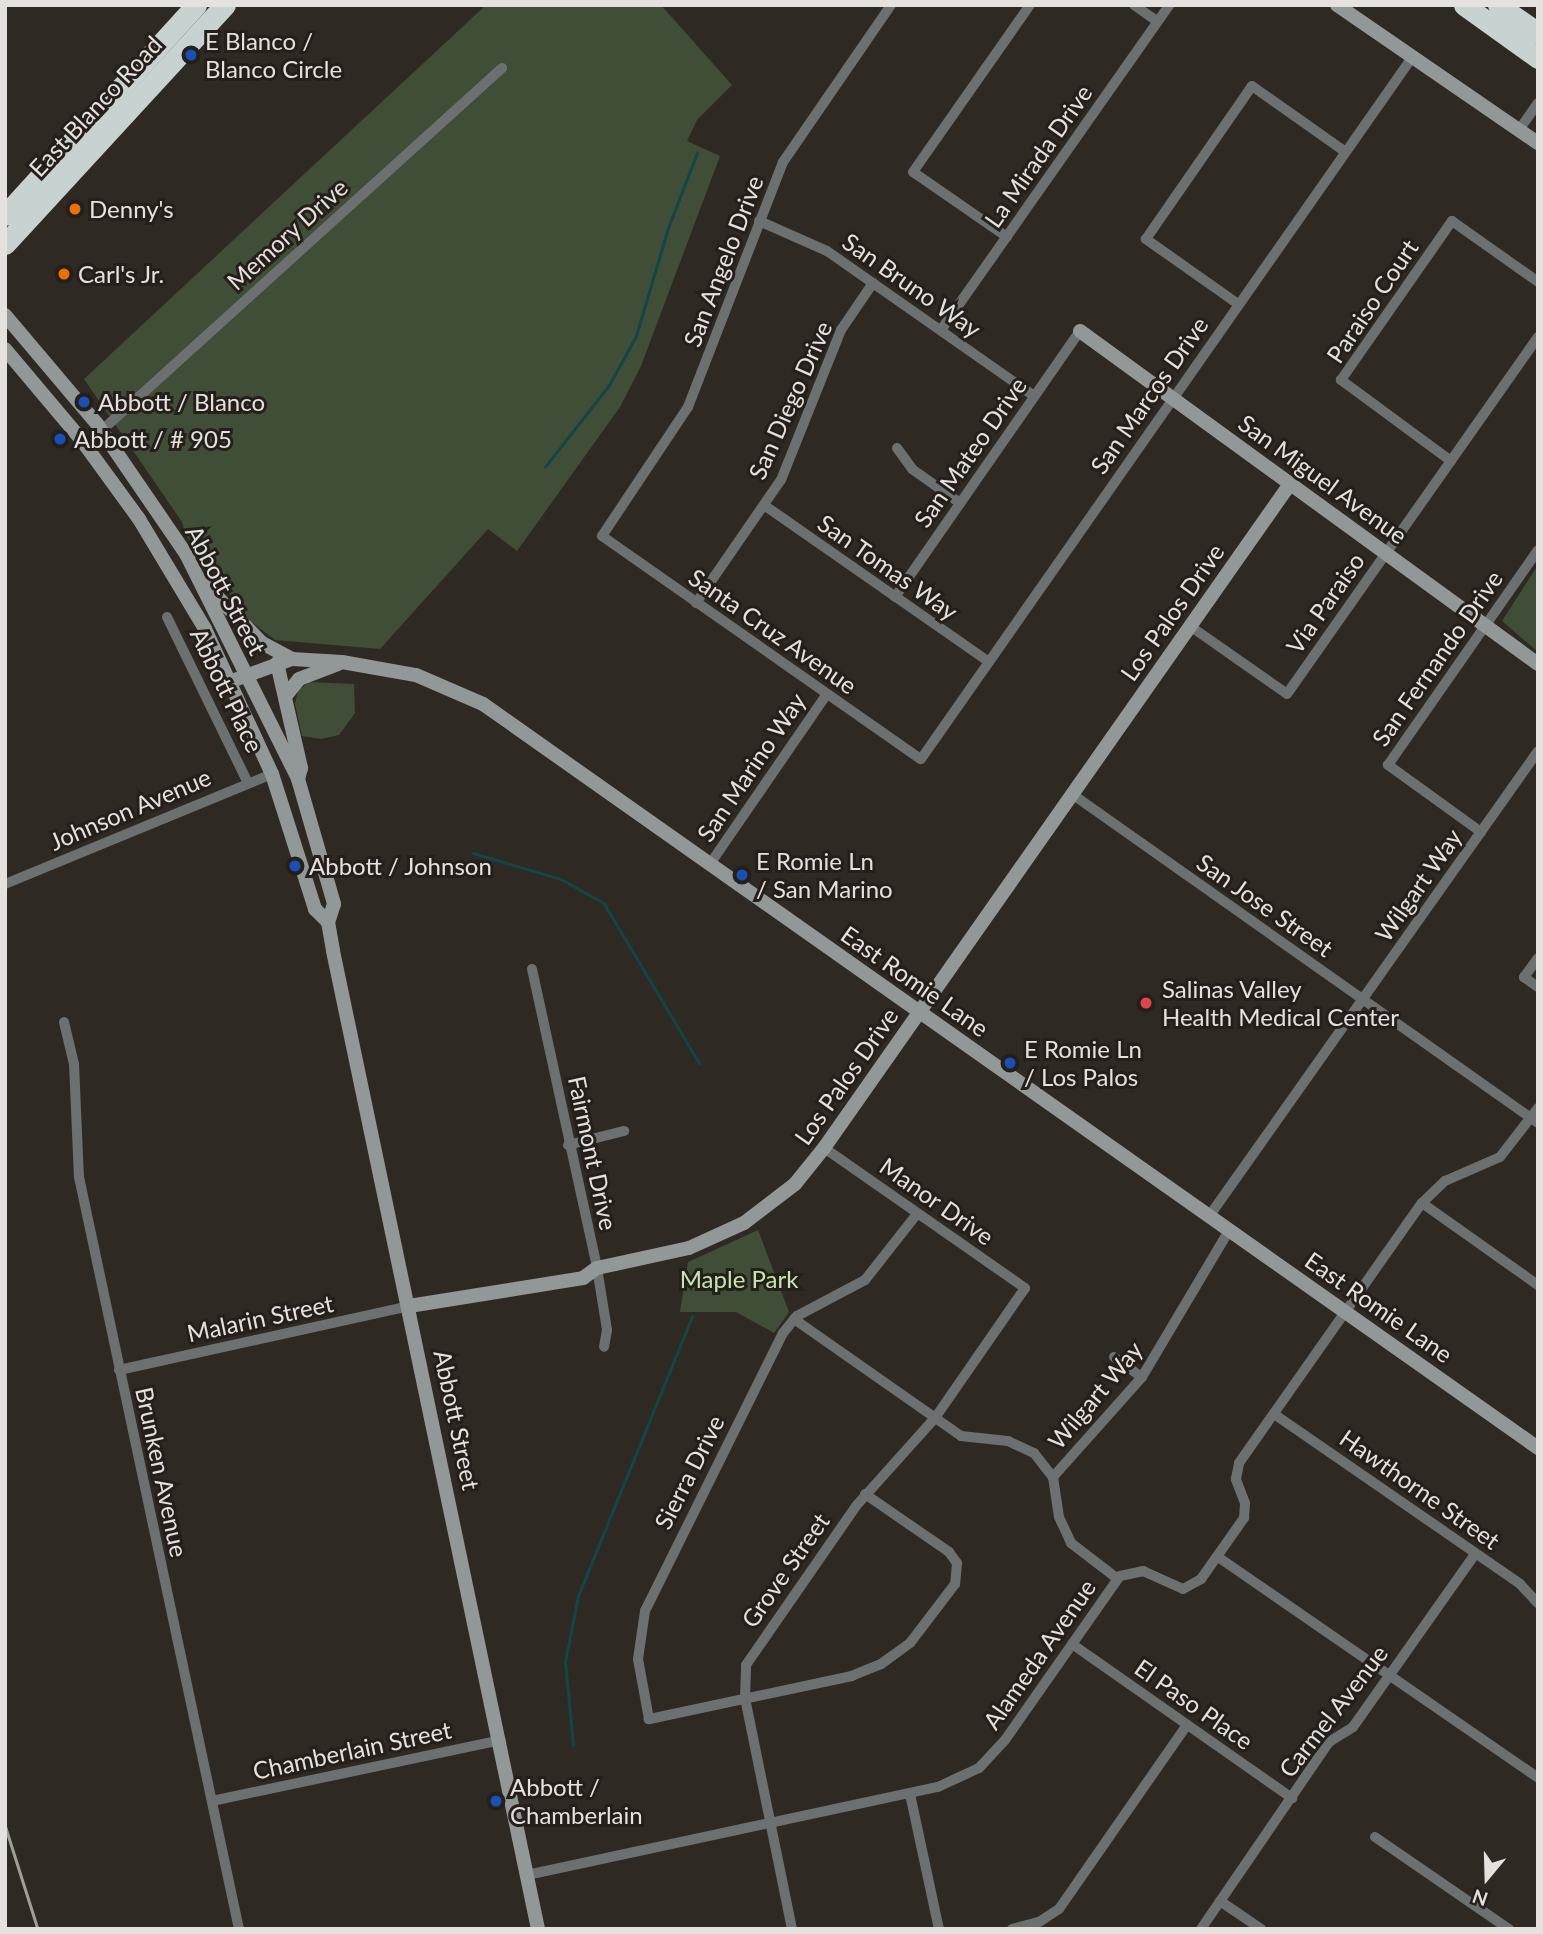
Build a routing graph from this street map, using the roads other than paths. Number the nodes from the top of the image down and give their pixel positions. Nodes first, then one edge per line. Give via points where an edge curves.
1 (196, 5) edge
2 (225, 5) edge
3 (891, 5) edge
4 (1030, 5) edge
5 (1134, 5) edge
6 (1169, 5) edge
7 (1336, 5) edge
8 (1464, 5) edge
9 (1498, 5) edge
10 (1157, 22) junction
11 (1538, 33) edge
12 (1413, 56) junction
13 (1538, 58) edge
14 (502, 68) dead end
15 (1538, 103) edge
16 (1519, 130) junction
17 (1538, 143) edge
18 (1344, 151) junction
19 (5, 215) edge
20 (759, 221) junction
21 (1007, 237) junction
22 (5, 244) edge
23 (1538, 282) edge
24 (873, 283) junction
25 (1238, 304) junction
26 (5, 315) edge
27 (941, 330) junction
28 (1080, 331) joint
29 (1538, 337) edge
30 (5, 349) edge
31 (1034, 396) junction
32 (1174, 397) junction
33 (101, 431) junction
34 (897, 448) dead end
35 (1451, 461) junction
36 (1290, 484) junction
37 (960, 503) junction
38 (764, 505) junction
39 (602, 536) joint
40 (1538, 550) edge
41 (1386, 554) junction
42 (198, 576) junction
43 (895, 597) junction
44 (696, 603) junction
45 (167, 617) dead end
46 (1190, 626) junction
47 (1486, 626) junction
48 (284, 661) junction
49 (342, 662) junction
50 (989, 662) junction
51 (1538, 664) edge
52 (245, 675) junction
53 (229, 682) junction
54 (287, 694) junction
55 (826, 695) junction
56 (1538, 751) edge
57 (921, 759) joint
58 (272, 774) junction
59 (298, 779) junction
60 (248, 783) junction
61 (1072, 794) junction
62 (1481, 832) junction
63 (710, 863) junction
64 (5, 884) edge
65 (328, 922) junction
66 (1538, 958) edge
67 (532, 969) dead end
68 (1538, 987) edge
69 (1363, 1000) junction
70 (920, 1012) junction
71 (64, 1022) dead end
72 (1538, 1108) edge
73 (1534, 1120) edge
74 (624, 1131) dead end
75 (568, 1145) junction
76 (824, 1148) junction
77 (1422, 1203) junction
78 (917, 1214) junction
79 (1210, 1214) junction
80 (1230, 1229) junction
81 (597, 1268) junction
82 (1538, 1285) edge
83 (1025, 1288) joint
84 (409, 1306) junction
85 (1346, 1312) junction
86 (794, 1319) junction
87 (604, 1347) dead end
88 (1114, 1357) dead end
89 (119, 1370) junction
90 (1142, 1377) junction
91 (1274, 1413) junction
92 (935, 1418) junction
93 (1538, 1448) edge
94 (1053, 1477) junction
95 (865, 1494) junction
96 (1475, 1554) junction
97 (1218, 1557) junction
98 (1118, 1578) junction
99 (1538, 1603) edge
100 (1072, 1644) junction
101 (1390, 1675) junction
102 (745, 1698) junction
103 (1187, 1725) junction
104 (501, 1740) junction
105 (1538, 1778) edge
106 (910, 1794) junction
107 (1292, 1798) junction
108 (212, 1801) junction
109 (770, 1823) junction
110 (1376, 1837) dead end
111 (527, 1875) junction
112 (1220, 1901) junction
113 (239, 1929) edge
114 (538, 1929) edge
115 (792, 1929) edge
116 (939, 1929) edge
117 (1012, 1929) edge
118 (1201, 1929) edge
119 (1261, 1929) edge
120 (1509, 1929) edge

1 - 19 highway, East Blanco Road
2 - 22 highway, East Blanco Road
3 - 20 street, San Angelo Drive via 796,142
4 - 21 street via 913,172
5 - 10 street
6 - 10 street, La Mirada Drive
7 - 12 main road
8 - 13 highway
9 - 11 highway
10 - 21 street, La Mirada Drive
12 - 16 main road
12 - 18 street, San Marcos Drive
14 - 33 street, Memory Drive
15 - 16 street
16 - 17 main road
18 - 25 street, San Marcos Drive
18 - 25 street via 1252,86 1244,97 1146,239
20 - 24 street, San Bruno Way via 809,241
20 - 39 street, San Angelo Drive via 688,407
21 - 27 street, La Mirada Drive
23 - 35 street, Paraiso Court via 1452,222 1341,380
24 - 27 street, San Bruno Way
24 - 38 street, San Diego Drive via 841,330 793,455
25 - 32 street, San Marcos Drive
26 - 33 main road, Abbott Street
27 - 31 street, San Bruno Way
28 - 31 street, San Mateo Drive
28 - 32 main road, San Miguel Avenue
29 - 35 street, Via Paraiso
30 - 53 main road, Abbott Street via 80,438 139,519 205,629
31 - 37 street, San Mateo Drive
32 - 36 main road, San Miguel Avenue
32 - 50 street, San Marcos Drive
33 - 42 main road, Abbott Street
34 - 37 street via 912,469
35 - 41 street, Via Paraiso
36 - 41 main road, San Miguel Avenue
36 - 46 main road, Los Palos Drive
37 - 43 street, San Mateo Drive
38 - 43 street, San Tomas Way
38 - 44 street, San Diego Drive
39 - 44 street, Santa Cruz Avenue
40 - 47 street, San Fernando Drive
41 - 46 street, Via Paraiso via 1287,694
41 - 47 main road, San Miguel Avenue
42 - 48 main road
42 - 52 main road, Abbott Street
43 - 50 street, San Tomas Way
44 - 55 street, Santa Cruz Avenue
45 - 60 street, Abbott Place
46 - 61 main road, Los Palos Drive
47 - 51 main road, San Miguel Avenue
47 - 62 street, San Fernando Drive via 1388,765
48 - 49 main road, East Romie Lane
48 - 52 main road, East Romie Lane
48 - 54 main road
49 - 54 main road via 299,679
49 - 63 main road, East Romie Lane via 416,675 469,696
50 - 57 street, San Marcos Drive
52 - 53 main road, East Romie Lane
52 - 59 main road, Abbott Street
53 - 58 main road, Abbott Street
54 - 59 main road via 301,768
55 - 57 street, Santa Cruz Avenue
55 - 63 street, San Marino Way
56 - 62 street, Wilgart Way
58 - 60 street, Johnson Avenue
58 - 65 main road, Abbott Street via 315,909
59 - 65 main road, Abbott Street via 334,904
60 - 64 street, Johnson Avenue
61 - 69 street, San Jose Street
61 - 70 main road, Los Palos Drive
62 - 69 street, Wilgart Way
63 - 70 main road, East Romie Lane
65 - 84 main road, Abbott Street
66 - 68 street via 1524,977
67 - 75 street, Fairmont Drive
69 - 73 street, San Jose Street
69 - 79 street, Wilgart Way
70 - 76 main road, Los Palos Drive
70 - 79 main road, East Romie Lane
71 - 89 street, Brunken Avenue via 74,1064 79,1177
72 - 73 street, Alameda Avenue
73 - 77 street, Alameda Avenue via 1500,1157 1446,1181
74 - 75 street
75 - 81 street, Fairmont Drive
76 - 78 street, Manor Drive
76 - 81 main road, Los Palos Drive via 786,1192 733,1229 689,1248
77 - 82 street
77 - 85 street, Alameda Avenue
78 - 83 street, Manor Drive
78 - 86 street via 881,1264 857,1287
79 - 80 main road, East Romie Lane
80 - 85 main road, East Romie Lane
80 - 90 street, Wilgart Way
81 - 84 main road, Los Palos Drive via 583,1278
81 - 87 street, Fairmont Drive via 607,1330
83 - 92 street, Grove Street
84 - 89 street, Malarin Street
84 - 104 main road, Abbott Street
85 - 91 street, Alameda Avenue
85 - 93 main road, East Romie Lane
86 - 92 street
86 - 102 street, Sierra Drive via 656,1582 641,1627 638,1659 649,1719
88 - 90 street
89 - 108 street, Brunken Avenue
90 - 94 street, Wilgart Way
91 - 96 street, Hawthorne Street
91 - 97 street, Alameda Avenue via 1238,1467 1236,1479 1245,1513
92 - 94 street via 969,1439 1026,1447
92 - 95 street, Grove Street
94 - 98 street via 1059,1517 1068,1537
95 - 102 street, Grove Street via 748,1660 743,1675
95 - 102 street via 949,1552 958,1569 955,1584 917,1635 881,1664 852,1676
96 - 99 street, Hawthorne Street via 1527,1590
96 - 101 street, Carmel Avenue
97 - 98 street, Alameda Avenue via 1187,1589 1172,1587 1143,1571 1126,1572
97 - 101 street
98 - 100 street, Alameda Avenue
100 - 103 street, El Paso Place
100 - 106 street, Alameda Avenue via 989,1760 954,1782
101 - 105 street
101 - 107 street, Carmel Avenue via 1353,1727 1329,1742
102 - 109 street, Grove Street
103 - 107 street, El Paso Place
103 - 117 street via 1059,1909 1039,1922
104 - 108 street, Chamberlain Street
104 - 111 main road, Abbott Street
106 - 109 street, Alameda Avenue
106 - 116 street
107 - 112 street, Carmel Avenue
108 - 113 street, Brunken Avenue
109 - 111 street, Alameda Avenue
109 - 115 street, Grove Street
110 - 120 street
111 - 114 main road, Abbott Street
112 - 118 street, Carmel Avenue
112 - 119 street

